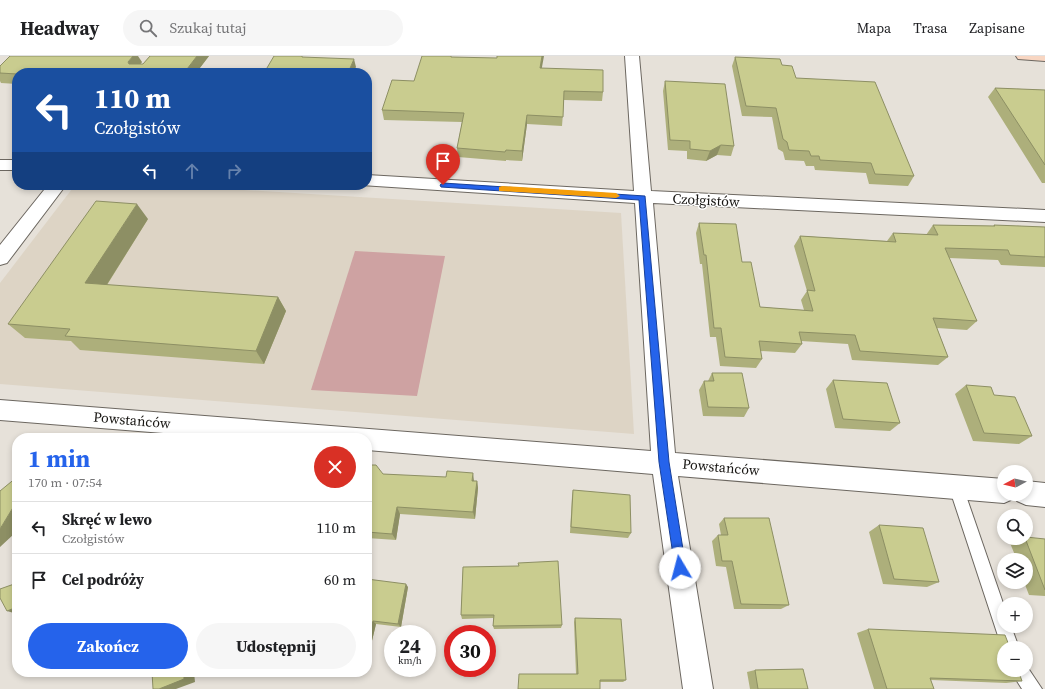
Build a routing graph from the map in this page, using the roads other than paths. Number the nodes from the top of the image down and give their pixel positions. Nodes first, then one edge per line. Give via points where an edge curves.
1 (632, 56) edge
2 (1023, 56) edge
3 (1045, 57) edge
4 (0, 165) edge
5 (12, 165) edge
6 (372, 181) edge
7 (53, 190) edge
8 (642, 197) junction
9 (1045, 216) edge
10 (0, 258) edge
11 (0, 410) edge
12 (295, 433) edge
13 (372, 439) edge
14 (664, 462) junction
15 (956, 487) junction
16 (997, 490) edge
17 (1033, 494) edge
18 (1045, 495) edge
19 (1008, 641) edge
20 (1024, 677) edge
21 (698, 689) edge
22 (1033, 689) edge

1 - 8 street
2 - 3 street
4 - 5 street
6 - 8 street, Czołgistów
7 - 10 street
8 - 9 street, Czołgistów
8 - 14 street
11 - 12 street, Powstańców
13 - 14 street, Powstańców
14 - 15 street, Powstańców
14 - 21 street
15 - 16 street, Powstańców
15 - 19 lane
17 - 18 street
20 - 22 lane

